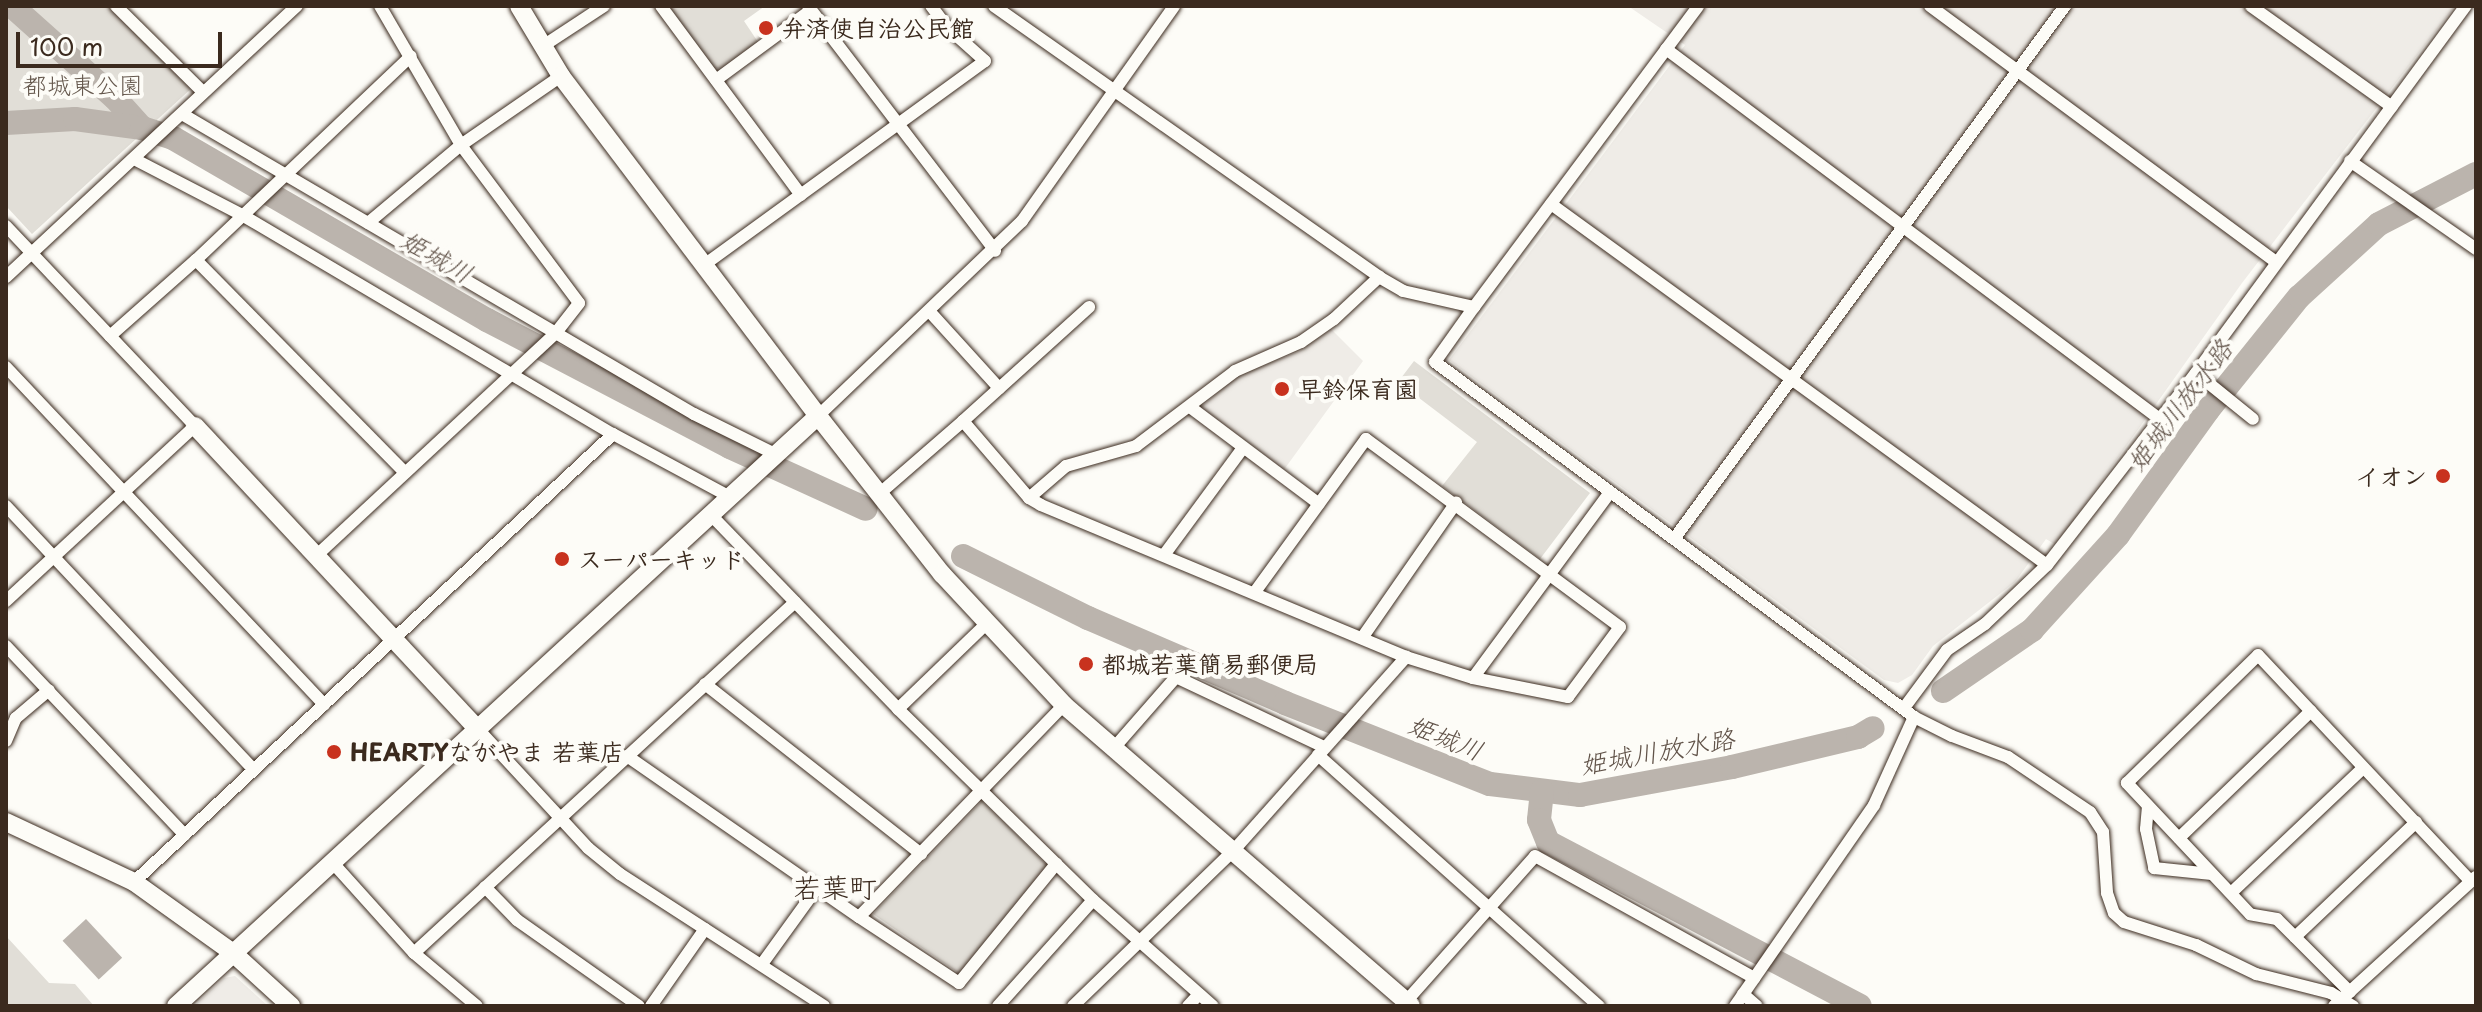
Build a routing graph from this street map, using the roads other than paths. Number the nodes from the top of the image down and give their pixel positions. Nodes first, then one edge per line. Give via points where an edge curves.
1 (297, 6) edge
2 (380, 6) edge
3 (519, 6) edge
4 (604, 6) edge
5 (661, 6) edge
6 (931, 6) edge
7 (994, 6) edge
8 (1174, 6) edge
9 (1698, 6) edge
10 (1930, 6) edge
11 (2065, 6) edge
12 (2251, 6) edge
13 (2466, 6) edge
14 (810, 8) edge
15 (125, 9) edge
16 (543, 46) junction
17 (1666, 49) junction
18 (411, 56) junction
19 (2017, 71) junction
20 (561, 76) junction
21 (716, 80) junction
22 (203, 92) junction
23 (1114, 92) junction
24 (2392, 107) junction
25 (179, 117) junction
26 (897, 125) junction
27 (461, 145) junction
28 (134, 159) junction
29 (2350, 161) junction
30 (287, 174) junction
31 (801, 195) junction
32 (1551, 204) junction
33 (242, 215) junction
34 (368, 223) junction
35 (1902, 225) junction
36 (6, 226) edge
37 (2476, 249) edge
38 (995, 251) junction
39 (31, 253) junction
40 (196, 260) junction
41 (2275, 261) junction
42 (704, 265) junction
43 (6, 277) edge
44 (1379, 277) junction
45 (1089, 307) dead end
46 (1474, 307) junction
47 (930, 312) junction
48 (555, 334) junction
49 (110, 336) junction
50 (6, 367) edge
51 (511, 372) junction
52 (2196, 373) junction
53 (1788, 379) junction
54 (999, 388) junction
55 (1190, 407) junction
56 (818, 416) junction
57 (2253, 419) dead end
58 (2161, 420) junction
59 (963, 421) junction
60 (195, 426) junction
61 (613, 434) junction
62 (1243, 448) junction
63 (771, 458) junction
64 (405, 473) junction
65 (122, 492) junction
66 (1610, 492) junction
67 (879, 494) junction
68 (731, 496) junction
69 (1029, 498) junction
70 (1456, 503) junction
71 (1319, 504) junction
72 (6, 506) edge
73 (710, 514) junction
74 (1674, 539) junction
75 (317, 555) junction
76 (1164, 555) junction
77 (54, 556) junction
78 (2047, 565) junction
79 (1548, 575) junction
80 (1255, 592) junction
81 (6, 601) edge
82 (795, 602) junction
83 (987, 623) junction
84 (1362, 638) junction
85 (395, 640) junction
86 (6, 646) edge
87 (1406, 657) junction
88 (1473, 678) junction
89 (705, 684) junction
90 (49, 690) junction
91 (324, 705) junction
92 (1064, 705) junction
93 (1904, 708) junction
94 (898, 709) junction
95 (2311, 711) junction
96 (1914, 717) junction
97 (477, 728) junction
98 (6, 741) edge
99 (1113, 749) junction
100 (1321, 751) junction
101 (627, 756) junction
102 (2363, 768) junction
103 (254, 770) junction
104 (983, 789) junction
105 (2148, 806) junction
106 (560, 819) junction
107 (6, 822) edge
108 (2416, 822) junction
109 (185, 835) junction
110 (2179, 838) junction
111 (1234, 850) junction
112 (921, 854) junction
113 (333, 863) junction
114 (1056, 864) junction
115 (2212, 874) junction
116 (2473, 879) edge
117 (134, 882) junction
118 (485, 887) junction
119 (817, 888) junction
120 (2231, 893) junction
121 (1093, 900) junction
122 (1490, 909) junction
123 (859, 917) junction
124 (705, 929) junction
125 (2295, 937) junction
126 (1138, 941) junction
127 (233, 953) junction
128 (414, 953) junction
129 (762, 964) junction
130 (1754, 978) junction
131 (1199, 994) junction
132 (1743, 994) junction
133 (2345, 1001) edge
134 (1406, 1005) edge
135 (176, 1006) edge
136 (291, 1006) edge
137 (477, 1006) edge
138 (639, 1006) edge
139 (651, 1006) edge
140 (824, 1006) edge
141 (998, 1006) edge
142 (1073, 1006) edge
143 (1188, 1006) edge
144 (1213, 1006) edge
145 (1599, 1006) edge
146 (1735, 1006) edge
147 (1757, 1006) edge

1 - 22 street
2 - 18 street
3 - 16 street
4 - 16 street
5 - 21 street
6 - 26 street via 985,61
7 - 23 street
8 - 23 street
9 - 17 street
10 - 19 street
11 - 19 street
12 - 24 street
13 - 24 street
14 - 21 street
14 - 26 street
15 - 22 street
16 - 20 street
17 - 32 street
17 - 35 street
18 - 27 street
18 - 30 street
19 - 35 street
19 - 41 street
20 - 27 street
20 - 42 street
21 - 31 street
22 - 25 street
23 - 38 street
23 - 44 street
24 - 29 street
25 - 28 street
25 - 30 street
26 - 31 street
26 - 38 street
27 - 34 street
27 - 48 street via 579,303
28 - 33 street
28 - 39 street
29 - 37 street
29 - 41 street
30 - 33 street
30 - 34 street
31 - 42 street
32 - 46 street
32 - 53 street
33 - 40 street
33 - 51 street
34 - 48 street
35 - 53 street
35 - 58 street
36 - 39 street
38 - 47 street
39 - 43 street
39 - 49 street
40 - 49 street
40 - 64 street
41 - 52 street
42 - 56 street
44 - 46 street via 1403,291
44 - 55 street via 1301,342 1235,371
45 - 54 street
46 - 66 street via 1435,362
47 - 54 street
47 - 56 street
48 - 51 street
48 - 63 street
49 - 60 street
50 - 65 street
51 - 61 street
51 - 64 street
52 - 57 street
52 - 58 street
53 - 74 street
53 - 78 street
54 - 59 street
55 - 62 street
55 - 69 street via 1136,446 1066,466
56 - 63 street
56 - 67 street
58 - 78 street
59 - 67 street
59 - 69 street
60 - 65 street
60 - 75 street
61 - 68 street
61 - 85 street
62 - 71 street
62 - 76 street
63 - 68 street
64 - 75 street
65 - 77 street
65 - 91 street
66 - 74 street
66 - 79 street
67 - 83 street
68 - 73 street
69 - 76 street
70 - 71 street via 1366,439
70 - 79 street
70 - 84 street
71 - 80 street
72 - 77 street
73 - 82 street
73 - 97 street
74 - 93 street
75 - 85 street
76 - 80 street
77 - 81 street
77 - 103 street
78 - 93 street via 1985,624 1947,650
79 - 88 street
79 - 88 street via 1620,627 1568,697
80 - 84 street
82 - 89 street
82 - 94 street
83 - 92 street
83 - 94 street
84 - 87 street
85 - 91 street
85 - 97 street
86 - 90 street
87 - 88 street
87 - 100 street
89 - 101 street
89 - 112 street
90 - 98 street via 16,718
90 - 109 street
91 - 103 street
92 - 99 street
92 - 104 street
93 - 96 street
94 - 104 street
95 - 102 street
95 - 105 street via 2258,655 2127,783
95 - 110 street
96 - 130 street via 1874,805
96 - 133 street via 2008,757 2090,812 2103,832 2107,893 2114,913 2124,922 2196,945 2256,974
97 - 106 street
97 - 113 street
99 - 100 street via 1176,677
99 - 111 street
100 - 111 street
100 - 122 street
101 - 106 street
101 - 119 street
102 - 108 street
102 - 120 street
103 - 109 street
104 - 112 street
104 - 114 street
105 - 110 street
105 - 115 street via 2146,829 2154,868
106 - 118 street
106 - 124 street via 620,874
107 - 117 street
108 - 116 street
108 - 125 street
109 - 117 street
110 - 115 street
111 - 126 street
111 - 134 street
112 - 123 street
113 - 127 street
113 - 128 street
114 - 121 street
114 - 123 street via 959,983
115 - 120 street
116 - 133 street
117 - 127 street
118 - 128 street
118 - 138 street via 517,920
119 - 123 street
119 - 129 street
120 - 125 street via 2250,914 2277,919
121 - 126 street
121 - 141 street
122 - 130 street via 1535,856
122 - 134 street
122 - 145 street
124 - 129 street
124 - 139 street
125 - 133 street
126 - 131 street
126 - 142 street
127 - 135 street
127 - 136 street
128 - 137 street
129 - 140 street
130 - 132 street
131 - 143 street
131 - 144 street
132 - 146 street
132 - 147 street

